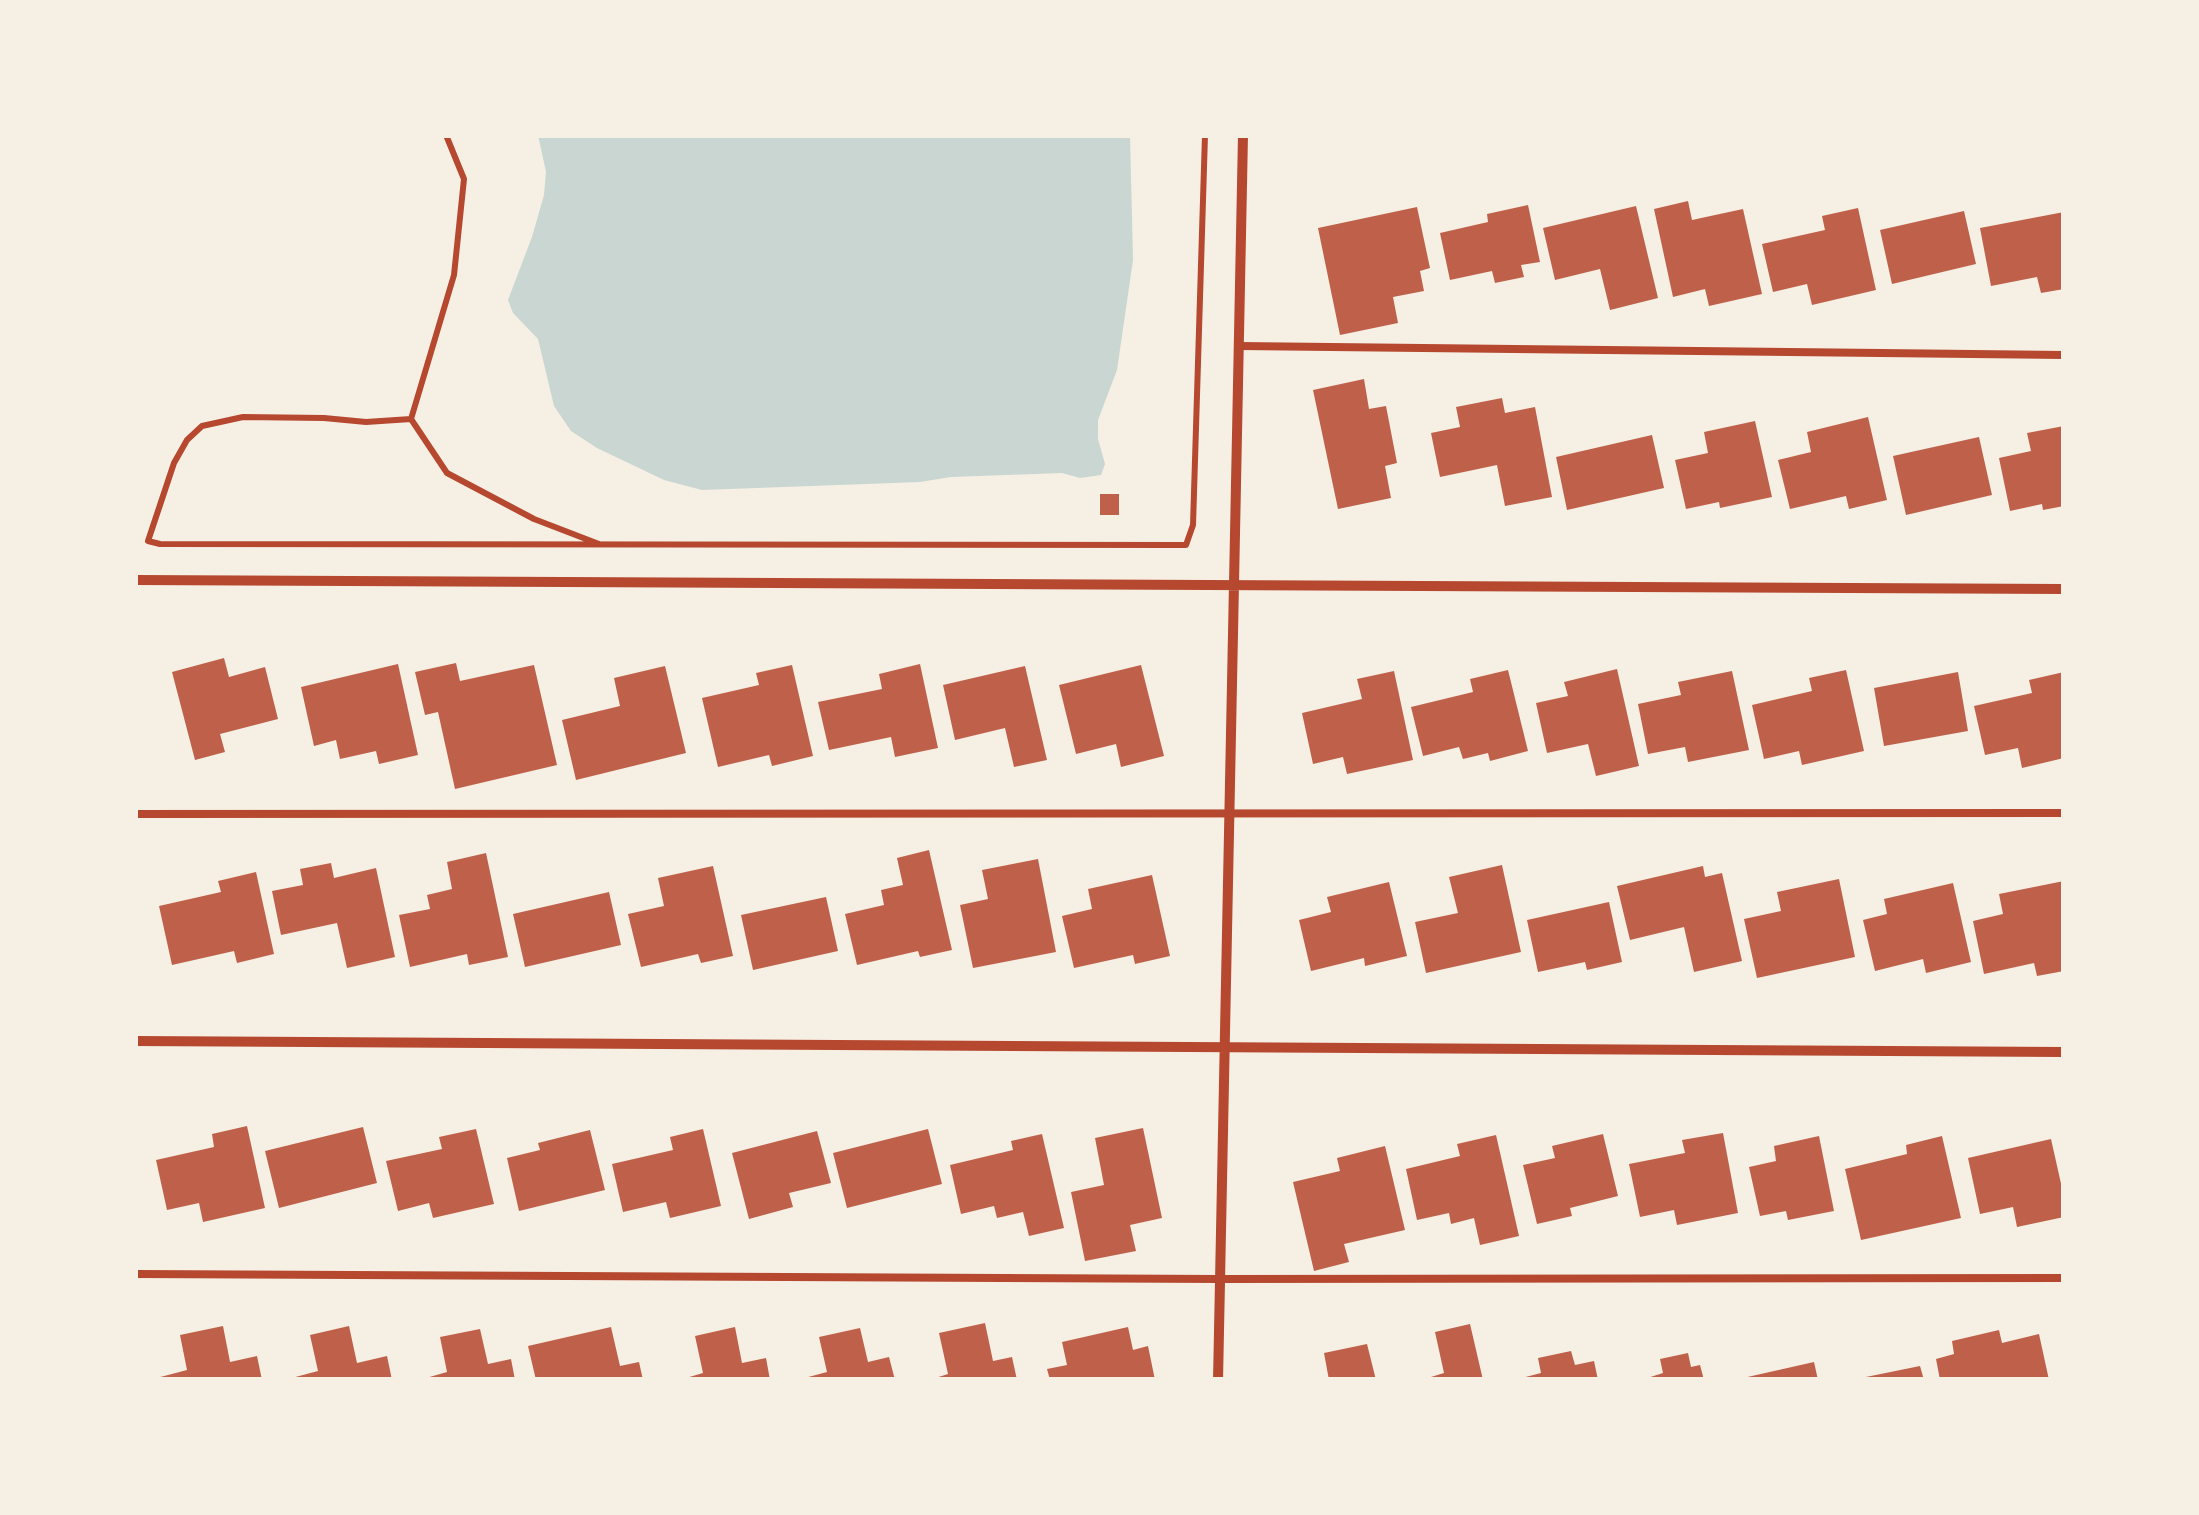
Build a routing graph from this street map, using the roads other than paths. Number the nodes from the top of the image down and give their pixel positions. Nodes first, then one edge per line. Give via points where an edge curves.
1 (1244, 135) edge
2 (1238, 346) junction
3 (2064, 356) edge
4 (135, 580) edge
5 (1234, 584) junction
6 (2064, 589) edge
7 (1229, 812) junction
8 (135, 814) edge
9 (2064, 814) edge
10 (135, 1040) edge
11 (1224, 1046) junction
12 (2064, 1052) edge
13 (135, 1274) edge
14 (2064, 1278) edge
15 (1220, 1279) junction
16 (1218, 1380) edge

1 - 2 street
2 - 3 lane
2 - 5 street
4 - 5 street
5 - 6 street
5 - 7 street
7 - 8 lane
7 - 9 lane
7 - 11 street
10 - 11 street
11 - 12 street
11 - 15 street
13 - 15 lane
14 - 15 lane
15 - 16 street

